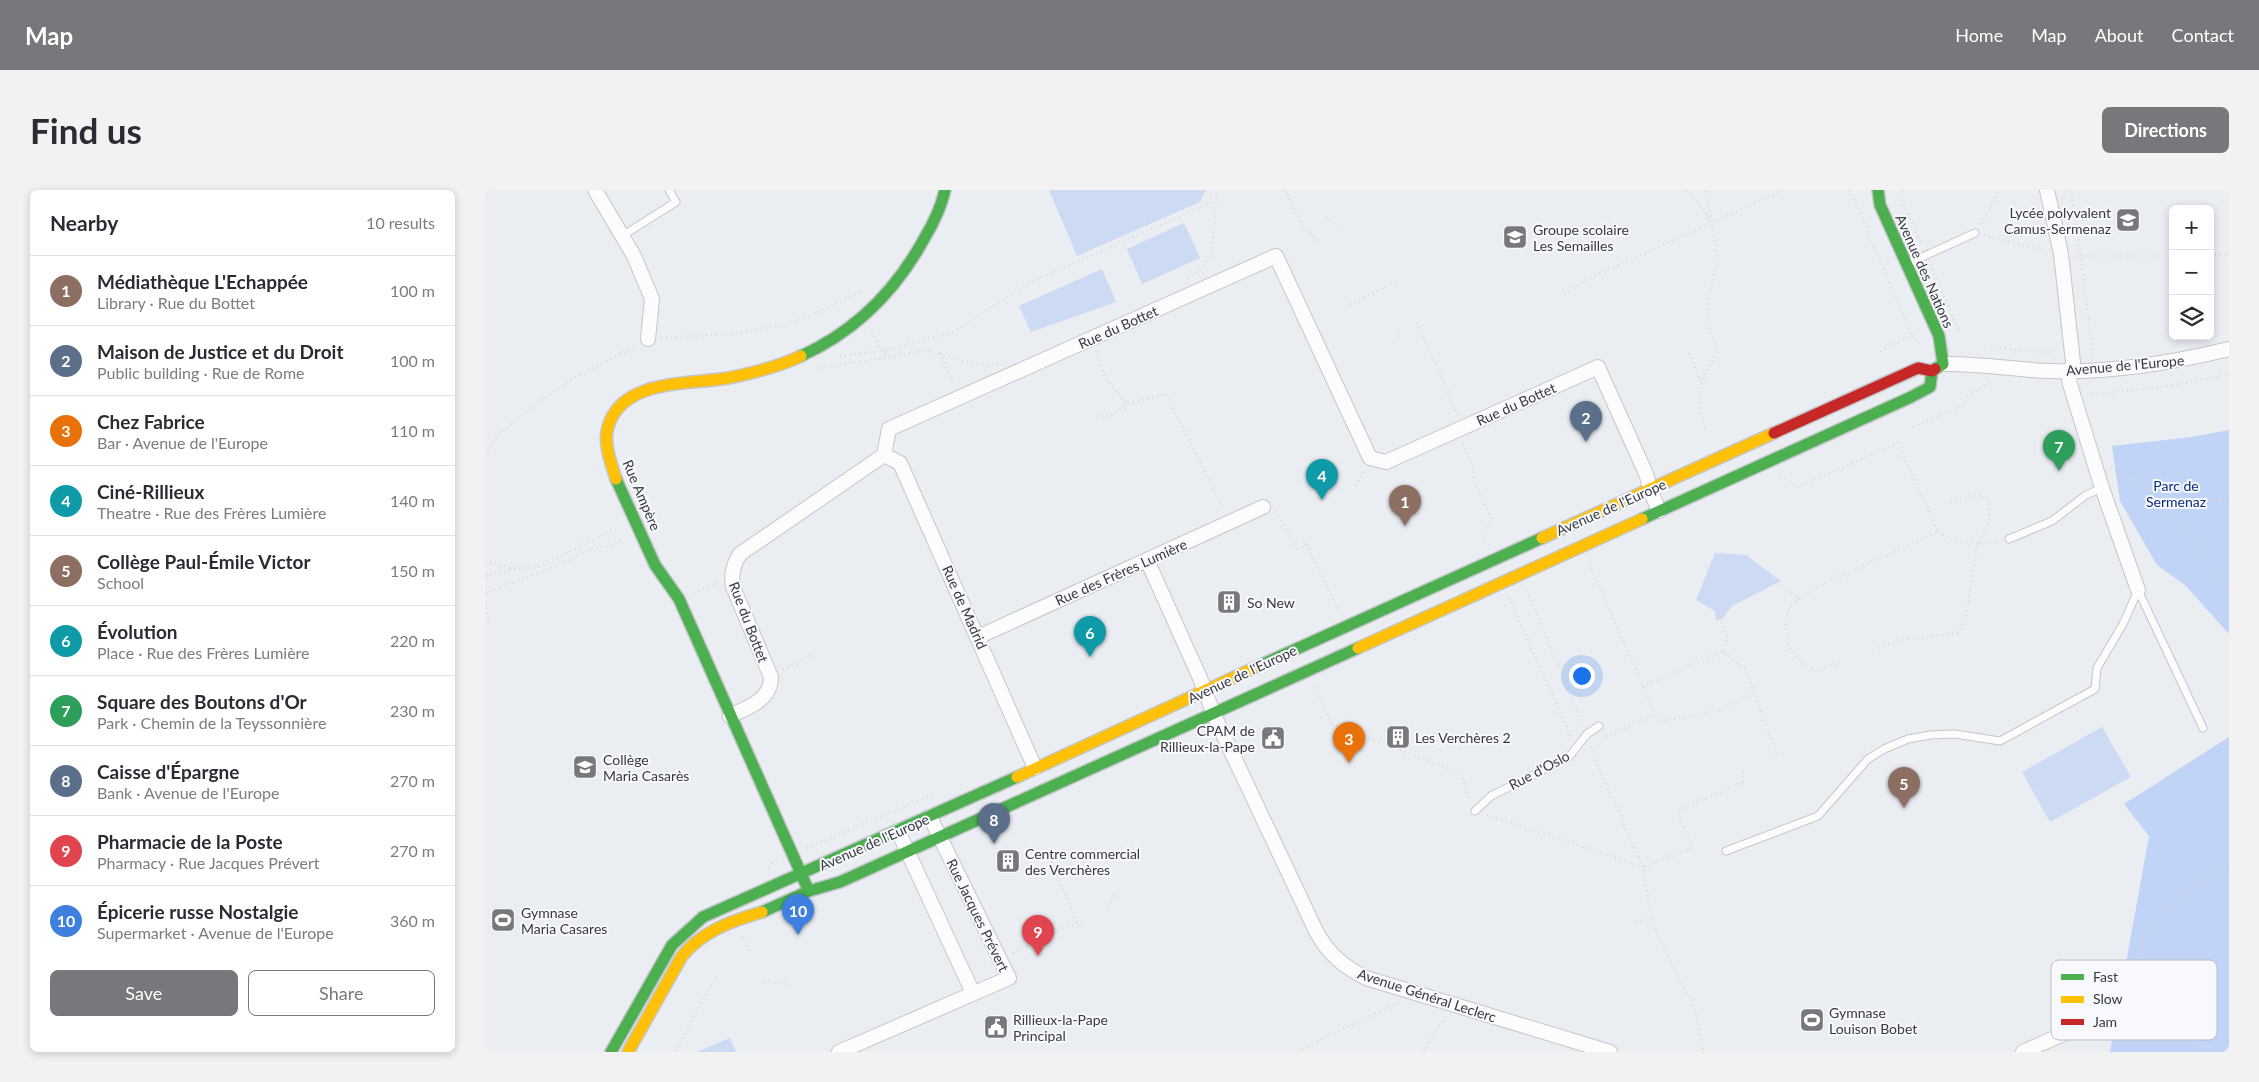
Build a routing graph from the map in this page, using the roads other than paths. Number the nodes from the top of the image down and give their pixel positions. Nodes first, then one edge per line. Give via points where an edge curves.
1 (595, 190) edge
2 (669, 190) edge
3 (945, 190) edge
4 (1878, 190) edge
5 (2047, 190) edge
6 (1975, 233) dead end
7 (622, 236) junction
8 (1906, 264) junction
9 (648, 339) road end
10 (2229, 349) edge
11 (1938, 368) junction
12 (2071, 370) junction
13 (884, 456) junction
14 (2102, 488) junction
15 (1650, 489) junction
16 (1269, 508) road end
17 (1659, 511) junction
18 (2009, 539) road end
19 (1147, 560) junction
20 (2137, 590) junction
21 (978, 637) junction
22 (1205, 690) junction
23 (1214, 715) junction
24 (730, 716) junction
25 (1599, 726) dead end
26 (2203, 728) dead end
27 (1035, 768) junction
28 (1475, 811) road end
29 (929, 817) junction
30 (898, 831) junction
31 (940, 838) junction
32 (907, 851) junction
33 (1726, 851) dead end
34 (802, 875) junction
35 (809, 891) junction
36 (973, 993) junction
37 (2051, 1039) edge
38 (611, 1052) edge
39 (628, 1052) edge
40 (839, 1052) edge
41 (1610, 1052) edge
42 (2023, 1052) edge

1 - 7 street
2 - 7 lane via 676,202
3 - 24 street, Rue Ampère via 916,258 864,318 837,339 791,362 729,377 638,392 625,401 607,429 615,478 655,565 679,599
4 - 8 street, Avenue des Nations via 1880,205
5 - 12 street via 2061,254
6 - 8 lane
7 - 9 street via 652,300
8 - 11 street, Avenue des Nations via 1939,336
10 - 12 street, Avenue de l'Europe via 2187,359 2093,364
11 - 12 street, Avenue de l'Europe
11 - 15 street, Avenue de l'Europe via 1918,368
11 - 17 street, Avenue de l'Europe via 1930,387 1911,397
12 - 14 street via 2069,381
13 - 15 street, Rue du Bottet via 889,429 1276,256 1370,458 1386,462 1598,368
13 - 21 street, Rue de Madrid via 900,462
13 - 24 street, Rue du Bottet via 740,554 734,564 733,587 771,677 771,688 763,698
14 - 18 lane via 2052,521
14 - 20 street
15 - 17 street
15 - 22 street, Avenue de l'Europe
16 - 19 street, Rue des Frères Lumière
17 - 23 street, Avenue de l'Europe
19 - 21 street, Rue des Frères Lumière
19 - 22 street, Avenue Général Leclerc
20 - 26 lane
20 - 33 lane via 2123,624 2097,668 2095,689 2001,741 1955,734 1930,735 1884,749 1868,759 1818,816
21 - 27 street, Rue de Madrid
22 - 23 street, Avenue Général Leclerc
22 - 27 street, Avenue de l'Europe
23 - 31 street, Avenue de l'Europe
23 - 41 street, Avenue Général Leclerc via 1323,945 1335,959 1358,974
24 - 34 street, Rue Ampère
25 - 28 lane, Rue d'Oslo via 1587,734 1569,758 1491,796
27 - 29 street, Avenue de l'Europe
29 - 30 street, Avenue de l'Europe
29 - 31 street, Rue Jacques Prévert
30 - 32 street
30 - 34 street, Avenue de l'Europe
31 - 32 street, Avenue de l'Europe
31 - 36 street, Rue Jacques Prévert via 1009,978
32 - 35 street, Avenue de l'Europe via 840,882
32 - 36 street
34 - 35 street, Rue Ampère
34 - 38 street, Avenue de l'Europe via 703,917 683,933 671,945
35 - 39 street, Avenue de l'Europe via 764,911 733,920 692,944 668,979
36 - 40 street, Rue Jacques Prévert
37 - 42 street

